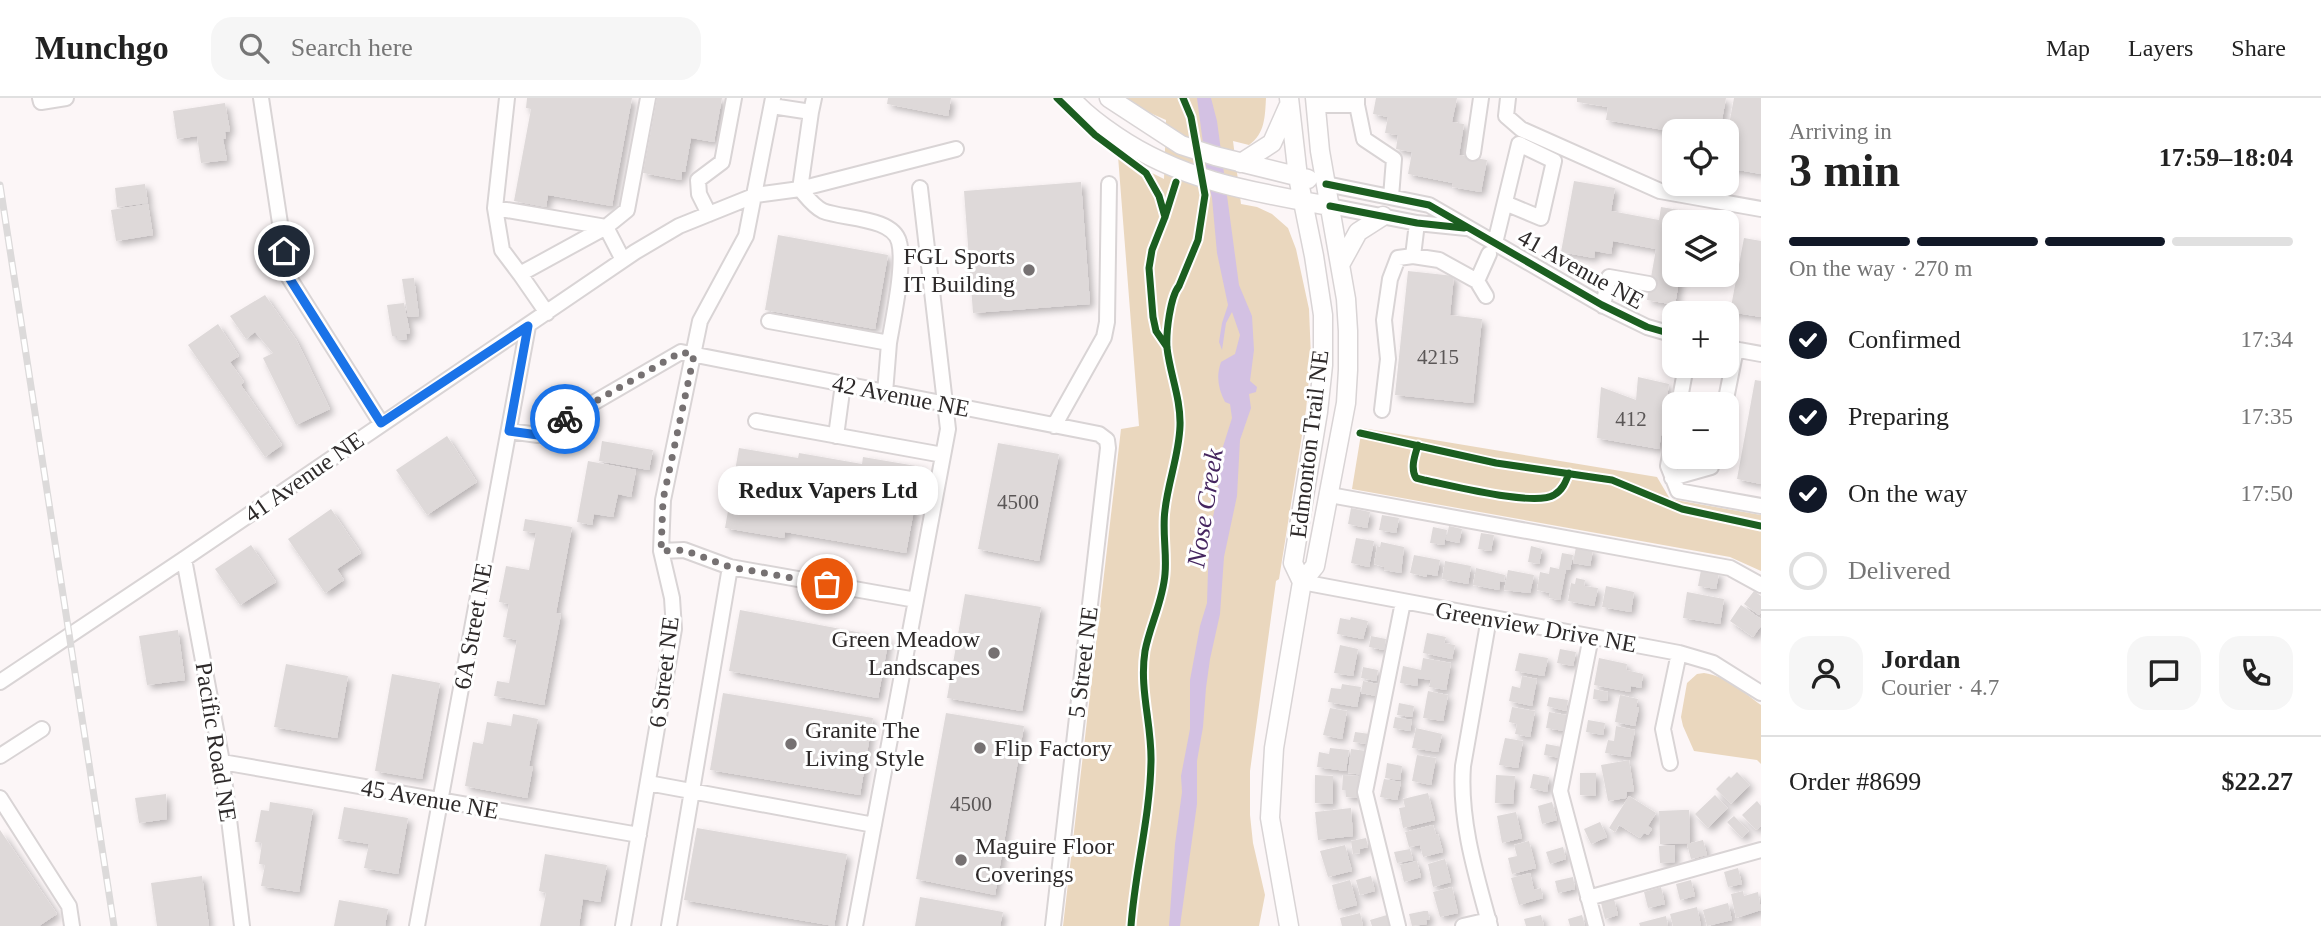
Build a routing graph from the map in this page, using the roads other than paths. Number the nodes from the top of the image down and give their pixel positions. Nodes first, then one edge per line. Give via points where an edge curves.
1 (40, 98) edge
2 (66, 98) edge
3 (261, 98) edge
4 (507, 98) edge
5 (648, 98) edge
6 (734, 98) edge
7 (1071, 98) edge
8 (1109, 98) edge
9 (1482, 98) edge
10 (1508, 98) edge
11 (1357, 101) edge
12 (772, 102) edge
13 (1289, 102) edge
14 (1315, 102) edge
15 (813, 105) edge
16 (956, 149) dead end
17 (1473, 153) dead end
18 (1241, 163) junction
19 (1298, 177) junction
20 (1109, 184) dead end
21 (1326, 184) junction
22 (920, 188) dead end
23 (800, 189) junction
24 (756, 195) junction
25 (1391, 197) junction
26 (1302, 201) junction
27 (1505, 203) junction
28 (1329, 206) junction
29 (495, 208) junction
30 (1761, 209) edge
31 (709, 214) junction
32 (1383, 216) junction
33 (1417, 223) junction
34 (606, 227) junction
35 (1472, 229) junction
36 (1492, 248) junction
37 (1413, 256) junction
38 (623, 260) junction
39 (1341, 263) junction
40 (520, 274) junction
41 (1477, 281) junction
42 (1649, 284) dead end
43 (1486, 296) dead end
44 (1603, 306) junction
45 (547, 313) junction
46 (769, 321) dead end
47 (528, 326) junction
48 (1662, 331) edge
49 (889, 343) junction
50 (1739, 350) edge
51 (1761, 354) edge
52 (694, 355) junction
53 (843, 384) junction
54 (885, 393) junction
55 (945, 404) junction
56 (1382, 410) dead end
57 (755, 421) dead end
58 (381, 423) junction
59 (1054, 426) junction
60 (509, 431) junction
61 (836, 436) junction
62 (1107, 440) joint
63 (943, 455) junction
64 (1669, 469) edge
65 (1704, 469) edge
66 (1672, 478) junction
67 (1330, 495) junction
68 (1761, 506) edge
69 (661, 551) junction
70 (184, 559) junction
71 (730, 567) junction
72 (1302, 582) junction
73 (1761, 585) edge
74 (916, 600) junction
75 (1403, 602) junction
76 (1489, 618) junction
77 (1591, 637) junction
78 (1679, 653) junction
79 (0, 682) edge
80 (1761, 693) edge
81 (43, 729) dead end
82 (0, 756) edge
83 (222, 762) junction
84 (1670, 763) dead end
85 (648, 783) junction
86 (692, 792) junction
87 (0, 797) edge
88 (441, 801) junction
89 (874, 825) junction
90 (639, 835) junction
91 (1761, 850) edge
92 (1588, 898) junction
93 (1490, 923) edge
94 (72, 926) edge
95 (242, 926) edge
96 (418, 926) edge
97 (623, 926) edge
98 (668, 926) edge
99 (855, 926) edge
100 (1053, 926) edge
101 (1289, 926) edge
102 (1398, 926) edge
103 (1462, 926) edge
104 (1596, 926) edge

1 - 2 street via 41,102
3 - 58 street via 288,276
4 - 29 street
5 - 34 street via 627,210
6 - 31 street via 722,162 698,180
7 - 26 main road via 1130,145 1187,174
8 - 18 main road via 1181,145
9 - 17 street
10 - 30 street via 1506,116 1521,129 1660,191
11 - 14 street
11 - 25 street via 1364,139 1394,159
12 - 15 street
12 - 24 street, 6 Street NE
13 - 18 main road via 1272,143
13 - 19 main road, Edmonton Trail NE
14 - 21 main road, Edmonton Trail NE
15 - 23 street
16 - 23 street, 41 Avenue NE
18 - 19 main road
19 - 21 main road
19 - 26 main road, Edmonton Trail NE
20 - 59 street via 1104,337
21 - 25 street, 41 Avenue NE
21 - 28 main road, Edmonton Trail NE
22 - 55 street
23 - 24 street, 41 Avenue NE
23 - 49 street via 824,211 878,223 899,238
24 - 31 street, 41 Avenue NE
24 - 52 street, 6 Street NE via 744,242 700,321
25 - 35 street, 41 Avenue NE via 1429,205
26 - 28 main road
26 - 72 main road, Edmonton Trail NE via 1323,315 1318,412 1293,563
27 - 27 street via 1519,144 1554,161 1541,218
27 - 36 street
28 - 32 street, 41 Avenue NE
28 - 39 main road, Edmonton Trail NE
29 - 34 street
29 - 40 street via 502,250
31 - 38 street, 41 Avenue NE via 679,226
32 - 33 street, 41 Avenue NE
32 - 39 main road via 1357,232
33 - 35 street, 41 Avenue NE
33 - 37 street
34 - 38 street
34 - 40 street
35 - 36 street, 41 Avenue NE
36 - 41 street
36 - 44 street, 41 Avenue NE
37 - 41 street via 1439,260
37 - 56 street via 1398,258 1390,279
38 - 45 street, 41 Avenue NE
39 - 67 main road, Edmonton Trail NE via 1348,370
40 - 45 street
41 - 43 street
42 - 44 street via 1609,277
44 - 48 street, 41 Avenue NE
45 - 47 street, 41 Avenue NE
46 - 49 street
47 - 58 street, 41 Avenue NE
47 - 60 street, 6A Street NE
49 - 54 street
50 - 51 street
52 - 53 street, 42 Avenue NE
52 - 60 street via 681,352 538,435
52 - 69 street, 6 Street NE via 663,500
53 - 54 street, 42 Avenue NE
53 - 61 street
54 - 55 street, 42 Avenue NE
55 - 59 street, 42 Avenue NE
55 - 63 street via 948,429
57 - 61 street
58 - 70 street, 41 Avenue NE
59 - 62 street, 42 Avenue NE via 1099,434
60 - 88 street, 6A Street NE
61 - 63 street
62 - 100 street, 5 Street NE
63 - 74 street
64 - 66 street
65 - 66 street
66 - 68 street via 1678,491
67 - 72 main road, Edmonton Trail NE via 1315,566
67 - 73 street via 1730,568
69 - 71 street via 684,550
69 - 85 street, 6 Street NE via 674,629
70 - 79 street, 41 Avenue NE
70 - 83 street, Pacific Road NE
71 - 74 street
71 - 86 street
72 - 75 street, Greenview Drive NE
72 - 101 main road, Edmonton Trail NE via 1274,748 1270,818
74 - 89 street
75 - 76 street, Greenview Drive NE
75 - 102 street via 1365,792
76 - 77 street, Greenview Drive NE
76 - 93 street via 1462,788 1464,817
77 - 78 street, Greenview Drive NE
77 - 92 street via 1560,791
78 - 80 street, Greenview Drive NE via 1713,663
78 - 84 street via 1663,729
81 - 82 street
83 - 88 street, 45 Avenue NE
83 - 95 street, Pacific Road NE
85 - 86 street
85 - 90 street, 6 Street NE
86 - 89 street
86 - 98 street
87 - 94 street via 69,906
88 - 90 street, 45 Avenue NE
88 - 96 street, 6A Street NE
89 - 99 street
90 - 97 street, 6 Street NE
91 - 92 street
92 - 104 street
93 - 103 street

